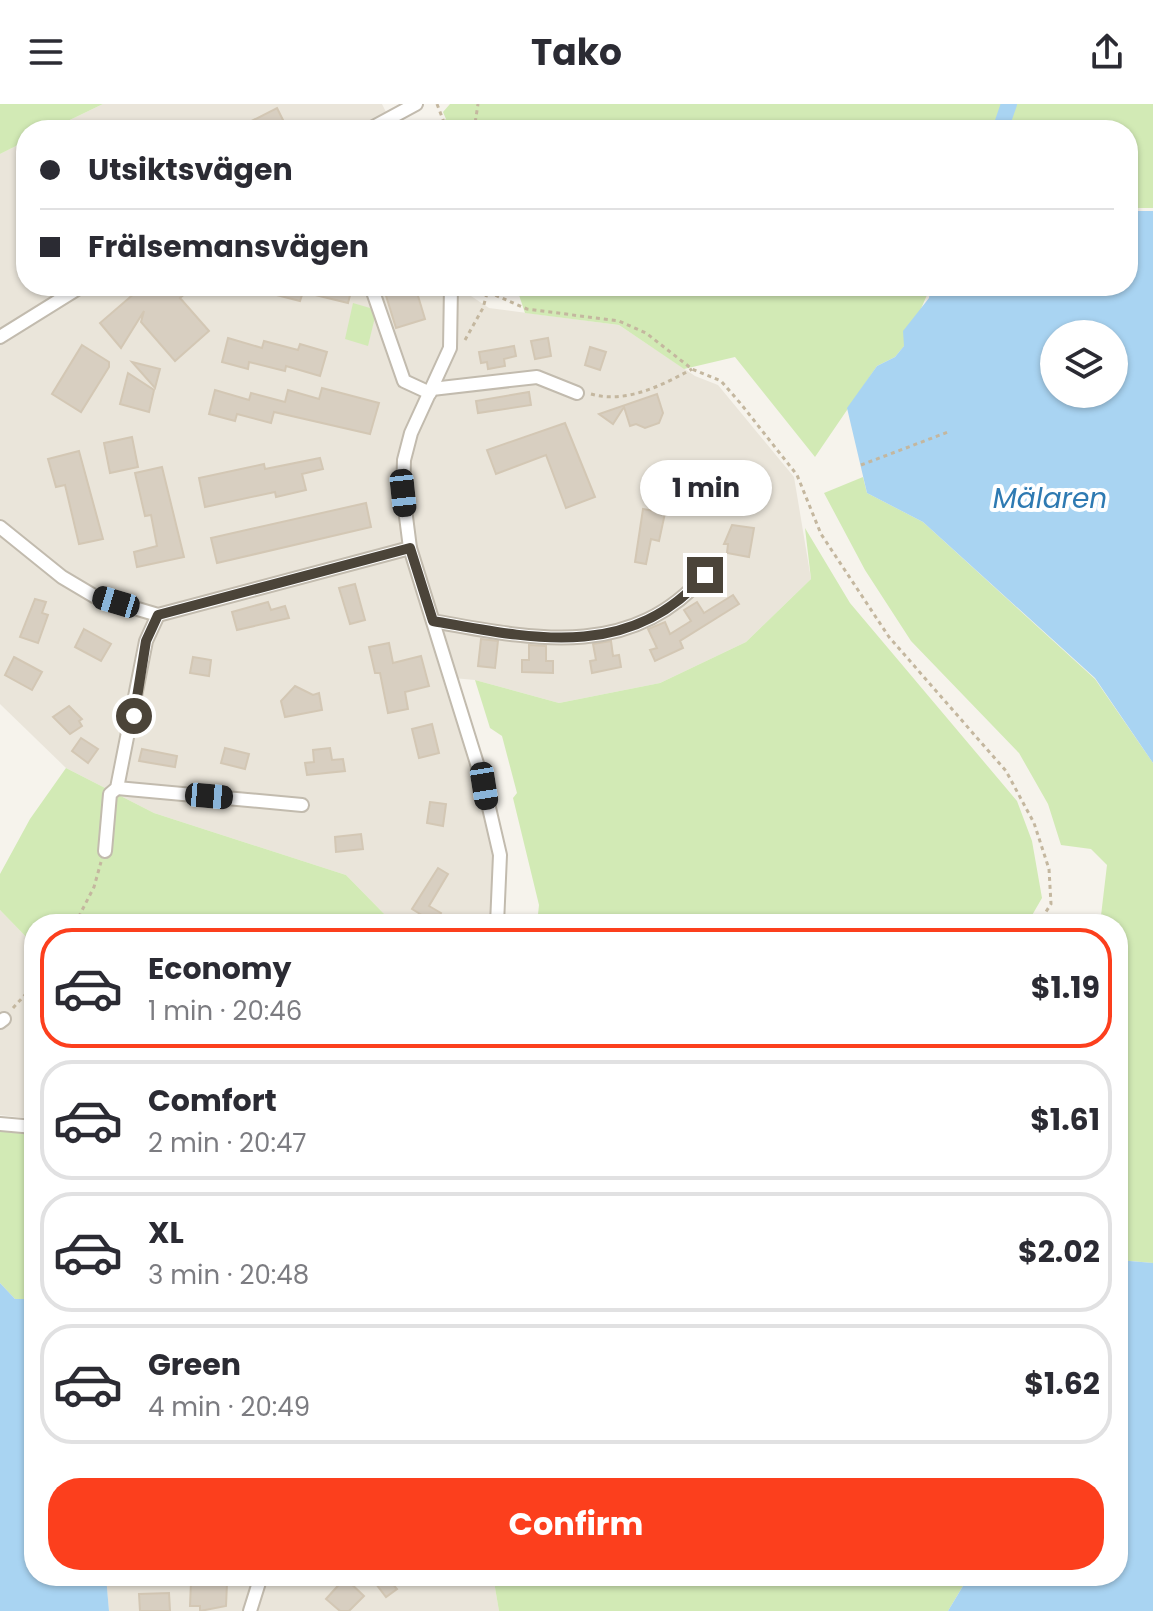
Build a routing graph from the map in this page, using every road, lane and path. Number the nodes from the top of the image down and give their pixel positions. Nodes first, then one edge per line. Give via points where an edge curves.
1 (416, 104) edge
2 (398, 120) edge
3 (66, 296) edge
4 (374, 296) edge
5 (451, 296) edge
6 (486, 296) edge
7 (502, 296) edge
8 (0, 337) edge
9 (464, 342) dead end
10 (692, 369) junction
11 (431, 391) junction
12 (577, 393) joint
13 (948, 432) dead end
14 (861, 465) dead end
15 (0, 527) edge
16 (410, 548) junction
17 (705, 575) dead end
18 (158, 615) junction
19 (433, 621) junction
20 (117, 788) junction
21 (302, 805) dead end
22 (105, 851) joint
23 (80, 914) edge
24 (497, 914) edge
25 (1044, 914) edge
26 (24, 996) edge
27 (2, 1020) edge
28 (0, 1124) edge
29 (24, 1126) edge
30 (258, 1586) edge
31 (250, 1611) edge

1 - 2 street
3 - 8 street
4 - 11 street via 404,381
5 - 11 street via 450,348
6 - 9 path
7 - 10 path via 527,309 619,321 646,333
10 - 12 path via 613,400
10 - 25 path via 721,381 797,475 821,534 889,637 1006,771 1034,823 1049,869 1051,904
11 - 12 street via 537,377
11 - 16 street via 404,460
13 - 14 path
15 - 18 street via 94,596
16 - 18 street
16 - 19 street
17 - 19 street via 684,600 655,619 576,639 525,638
18 - 20 street via 146,641
19 - 24 street via 500,855
20 - 21 street
20 - 22 street via 110,794
22 - 23 path
26 - 27 path
28 - 29 street
30 - 31 street

